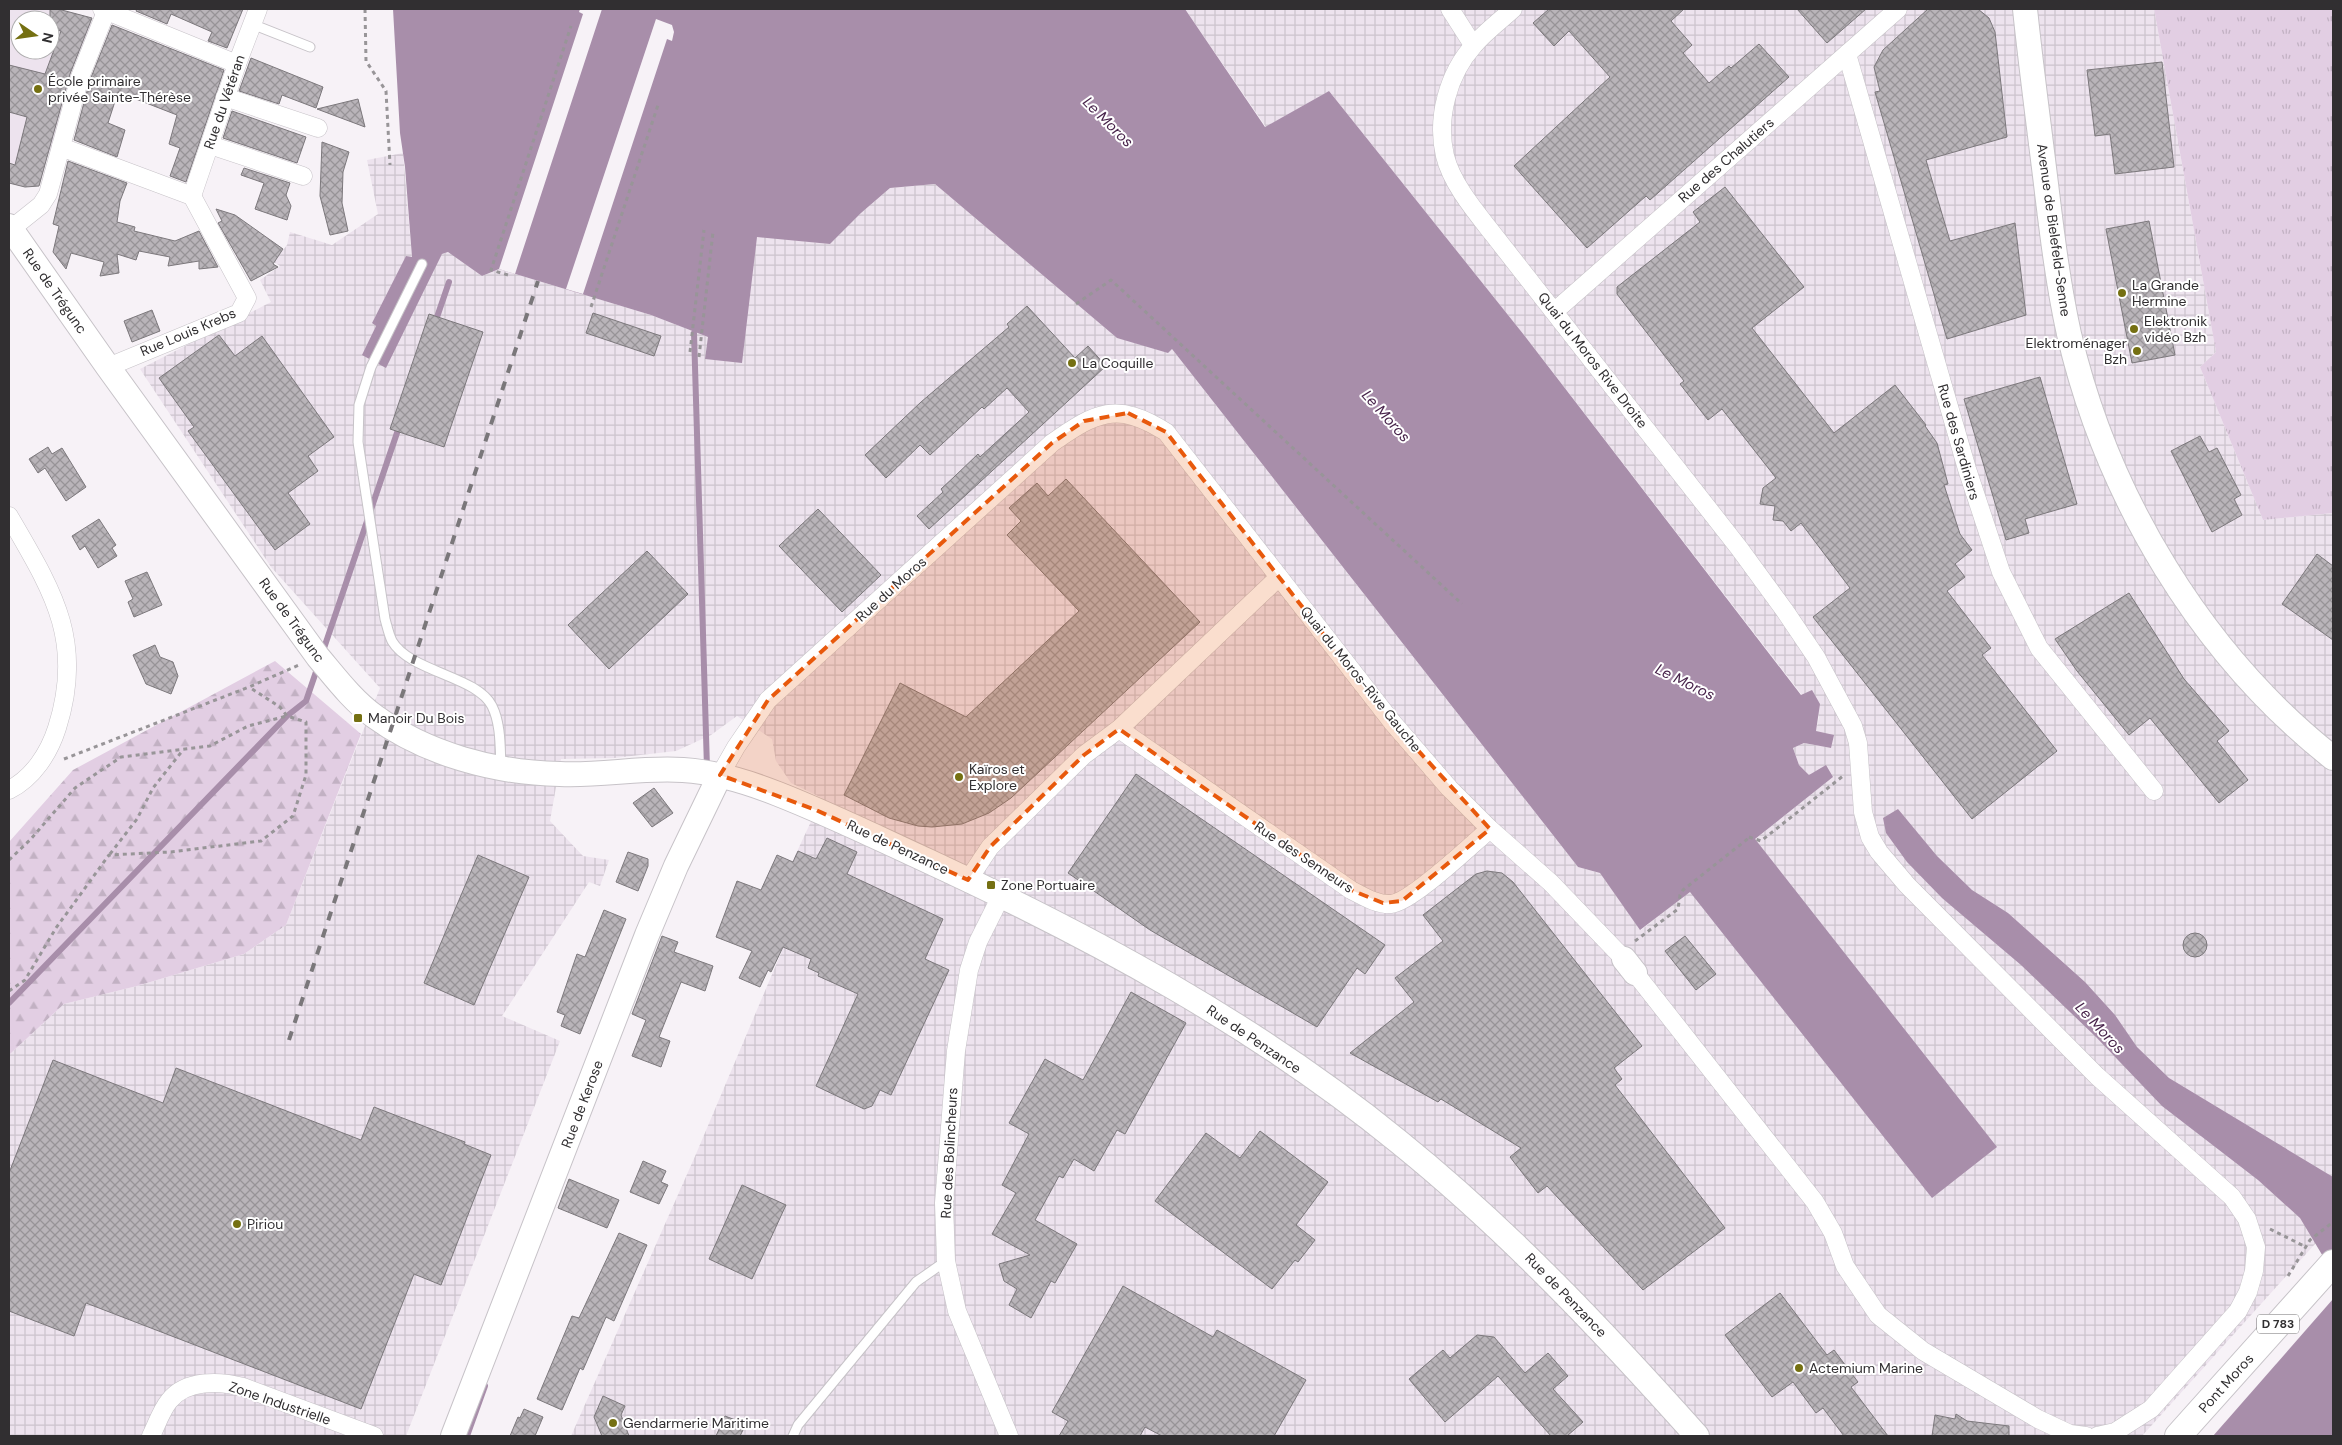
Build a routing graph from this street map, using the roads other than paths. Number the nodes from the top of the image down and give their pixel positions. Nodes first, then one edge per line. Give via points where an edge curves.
1 (105, 9) edge
2 (1450, 9) edge
3 (1513, 9) edge
4 (1898, 9) edge
5 (2025, 9) edge
6 (255, 16) edge
7 (1473, 45) junction
8 (310, 47) dead end
9 (1847, 54) junction
10 (237, 64) junction
11 (225, 97) junction
12 (318, 128) dead end
13 (210, 145) junction
14 (61, 147) junction
15 (303, 176) dead end
16 (192, 196) junction
17 (10, 228) edge
18 (422, 264) dead end
19 (1555, 311) junction
20 (108, 367) junction
21 (1084, 421) joint
22 (9, 516) edge
23 (15, 542) edge
24 (1279, 577) junction
25 (1119, 729) junction
26 (2333, 758) edge
27 (501, 768) junction
28 (720, 775) junction
29 (9, 790) edge
30 (2154, 791) dead end
31 (1490, 829) junction
32 (968, 880) junction
33 (1001, 896) junction
34 (946, 1260) junction
35 (2333, 1263) edge
36 (151, 1436) edge
37 (374, 1436) edge
38 (453, 1436) edge
39 (793, 1436) edge
40 (1009, 1436) edge
41 (1697, 1436) edge
42 (2086, 1436) edge
43 (2097, 1436) edge
44 (2178, 1436) edge

1 - 10 street
1 - 14 street via 80,77
2 - 7 street
3 - 7 street, Quai du Moros Rive Droite
4 - 9 street, Rue des Chalutiers
5 - 26 main road, Avenue de Bielefeld-Senne via 2062,297 2076,360 2110,456 2144,529 2204,624 2286,717
6 - 8 lane
6 - 10 street, Rue du Vétéran
7 - 19 street, Quai du Moros Rive Droite via 1448,88 1443,115 1445,155 1450,170 1475,210
9 - 19 street, Rue des Chalutiers
9 - 30 street, Rue des Sardiniers via 2000,572 2039,648
10 - 11 street, Rue du Vétéran
11 - 12 street
11 - 13 street, Rue du Vétéran
13 - 15 street
13 - 16 street, Rue du Vétéran
14 - 16 street
14 - 17 street via 45,200 33,213
16 - 20 street, Rue Louis Krebs via 247,298 239,313
17 - 20 main road, Rue de Trégunc
18 - 27 lane via 372,367 359,406 358,442 385,619 393,642 414,660 477,690 492,705 499,730
19 - 43 street, Quai du Moros Rive Droite via 1763,579 1816,657 1853,726 1858,743 1866,827 1879,852 1907,885 2097,1076 2232,1197 2253,1233 2256,1259 2248,1292 2238,1311 2151,1409 2115,1432
20 - 27 main road, Rue de Trégunc via 318,657 348,692 372,715 437,750
21 - 24 street, Quai du Moros-Rive Gauche via 1128,413 1166,432
21 - 28 street, Rue du Moros via 1052,443 768,700
22 - 23 street
23 - 29 street via 58,609 69,661 54,738 37,767
24 - 25 street
24 - 31 street, Quai du Moros-Rive Gauche via 1392,722
25 - 31 street, Rue des Senneurs via 1351,890 1383,903 1393,904 1410,896
25 - 32 street via 1084,756 990,847
27 - 28 main road, Rue de Trégunc via 559,774 662,769
28 - 32 main road, Rue de Penzance via 816,810
28 - 38 main road, Rue de Kerose via 647,935
31 - 42 street, Quai du Moros-Rive Gauche via 1551,883 1630,966 1815,1202 1833,1233 1845,1266 1878,1315 1923,1351 2038,1419 2070,1434
32 - 33 main road, Rue de Penzance
33 - 34 street, Rue des Bolincheurs via 978,942 969,970 956,1052 944,1202
33 - 41 main road, Rue de Penzance via 1083,937 1209,1008 1384,1130 1522,1250
34 - 39 lane via 916,1282 798,1425
34 - 40 street, Rue des Bolincheurs via 957,1310
35 - 44 main road, Pont Moros / D 783
36 - 37 street, Zone Industrielle via 170,1400 178,1392 210,1382 243,1388

